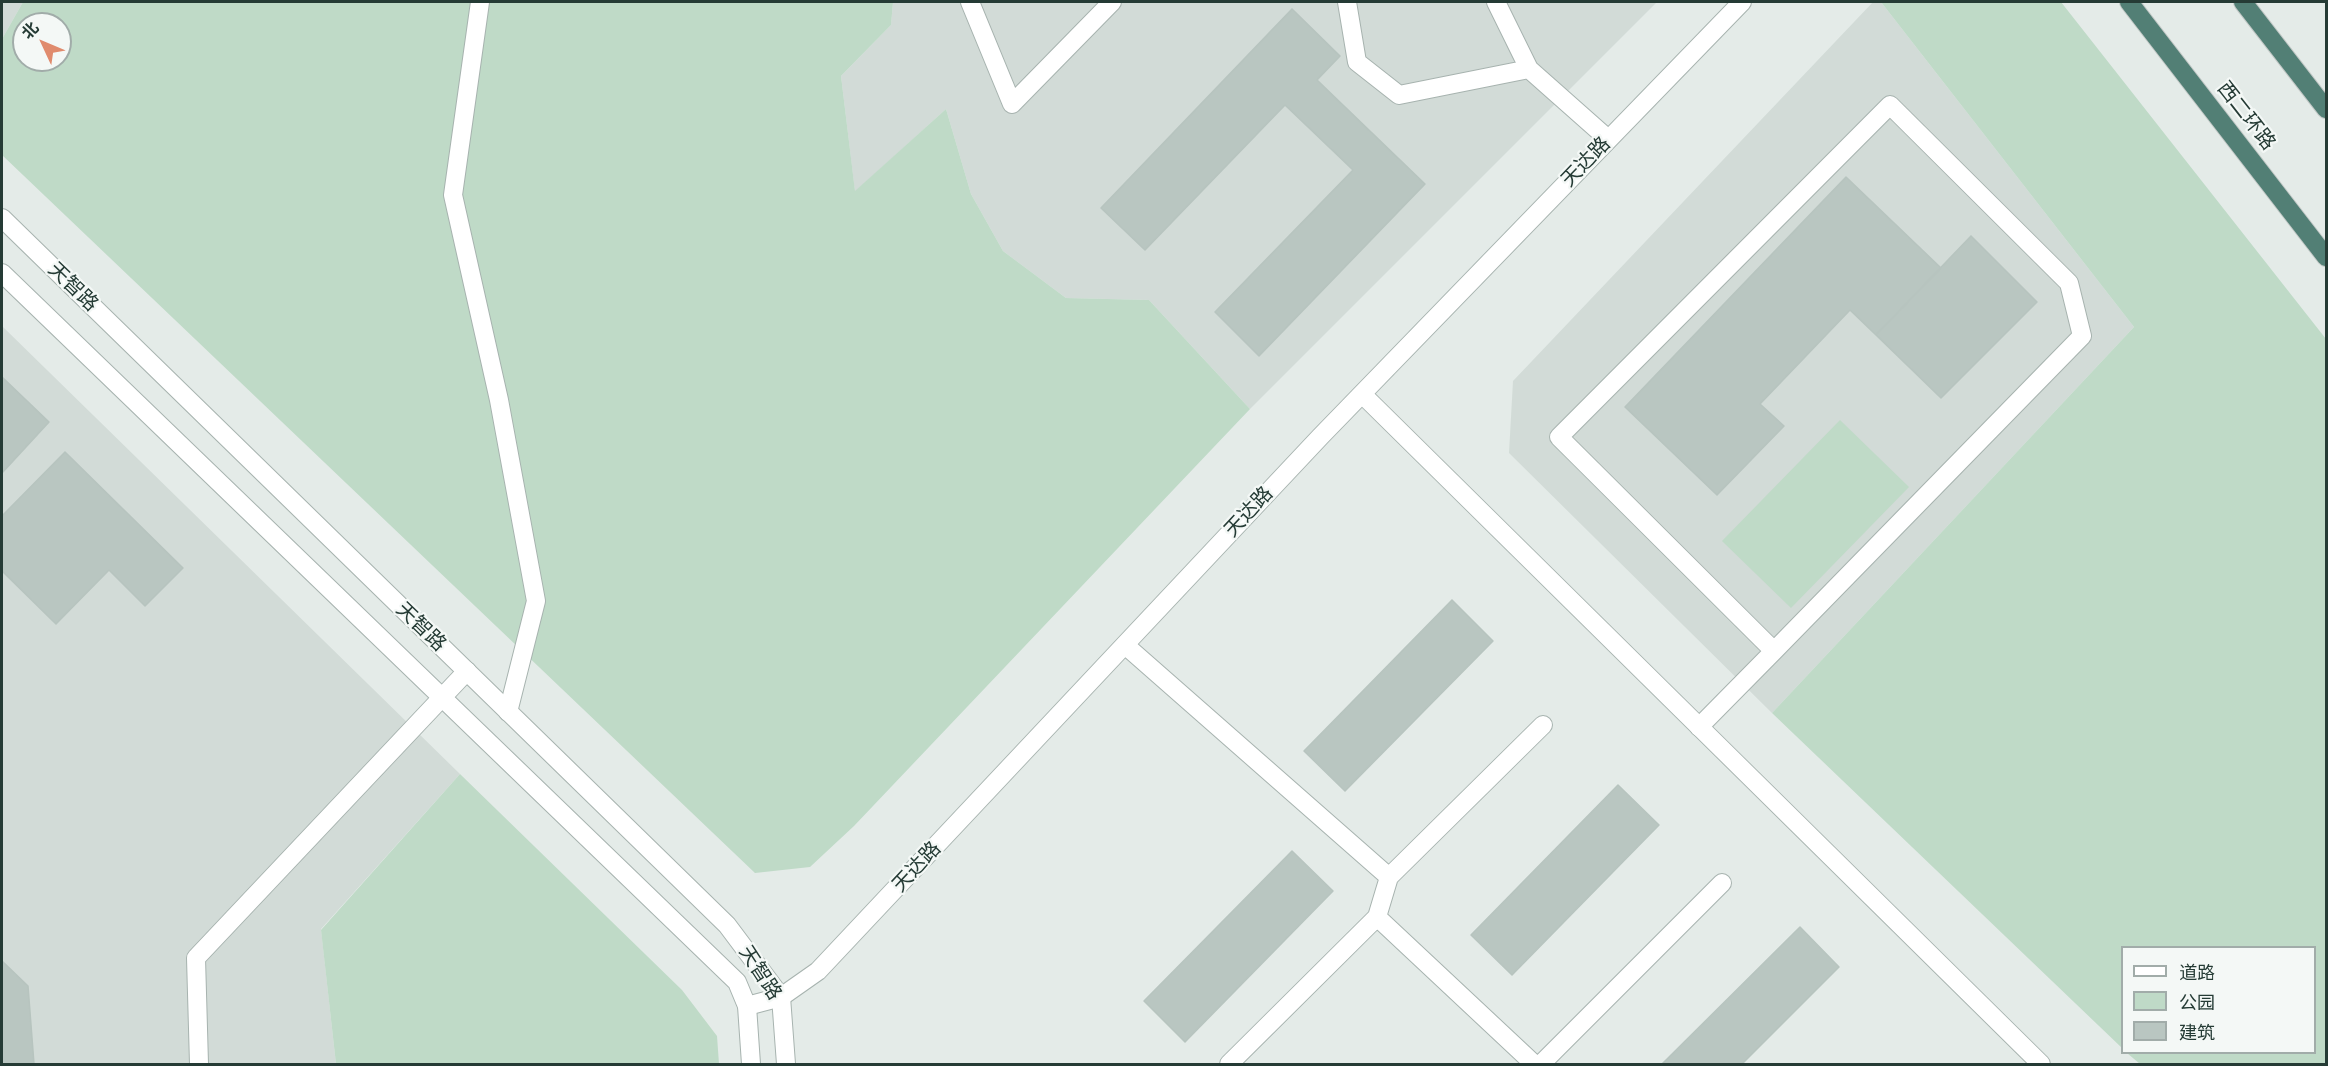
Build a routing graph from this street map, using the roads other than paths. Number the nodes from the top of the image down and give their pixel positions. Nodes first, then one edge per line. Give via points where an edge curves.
1 (480, 2) edge
2 (970, 2) edge
3 (1112, 2) edge
4 (1347, 2) edge
5 (1496, 2) edge
6 (1742, 2) edge
7 (2130, 2) edge
8 (2243, 2) edge
9 (1529, 69) junction
10 (2326, 109) edge
11 (1608, 140) junction
12 (2, 218) edge
13 (2326, 257) edge
14 (2, 273) edge
15 (1362, 394) junction
16 (1125, 645) junction
17 (1774, 651) junction
18 (467, 671) junction
19 (443, 698) junction
20 (508, 712) junction
21 (1543, 725) dead end
22 (1699, 727) junction
23 (1389, 877) junction
24 (1722, 883) dead end
25 (1377, 917) junction
26 (781, 997) junction
27 (747, 1006) junction
28 (199, 1065) edge
29 (751, 1065) edge
30 (786, 1065) edge
31 (1229, 1065) edge
32 (1534, 1065) edge
33 (1541, 1065) edge
34 (2041, 1065) edge

1 - 20 street via 453,195 499,400 536,601
2 - 3 street via 1012,104
4 - 9 street via 1357,62 1399,95
5 - 9 street
6 - 11 street, 天达路
7 - 13 highway, 西二环路
8 - 10 highway
9 - 11 street
11 - 15 street, 天达路
12 - 18 street, 天智路
14 - 19 street, 天智路
15 - 16 street, 天达路
15 - 22 street
16 - 23 street
16 - 26 street, 天达路 via 818,971
17 - 17 street via 2082,336 2069,283 1890,105 1559,437
17 - 22 street
18 - 19 street
18 - 20 street, 天智路
19 - 27 street, 天智路 via 737,982
19 - 28 street via 196,958
20 - 26 street, 天智路 via 727,925
21 - 23 street
22 - 34 street
23 - 25 street
24 - 33 street
25 - 31 street
25 - 32 street
26 - 27 street, 天达路
26 - 30 street, 天智路
27 - 29 street, 天智路

